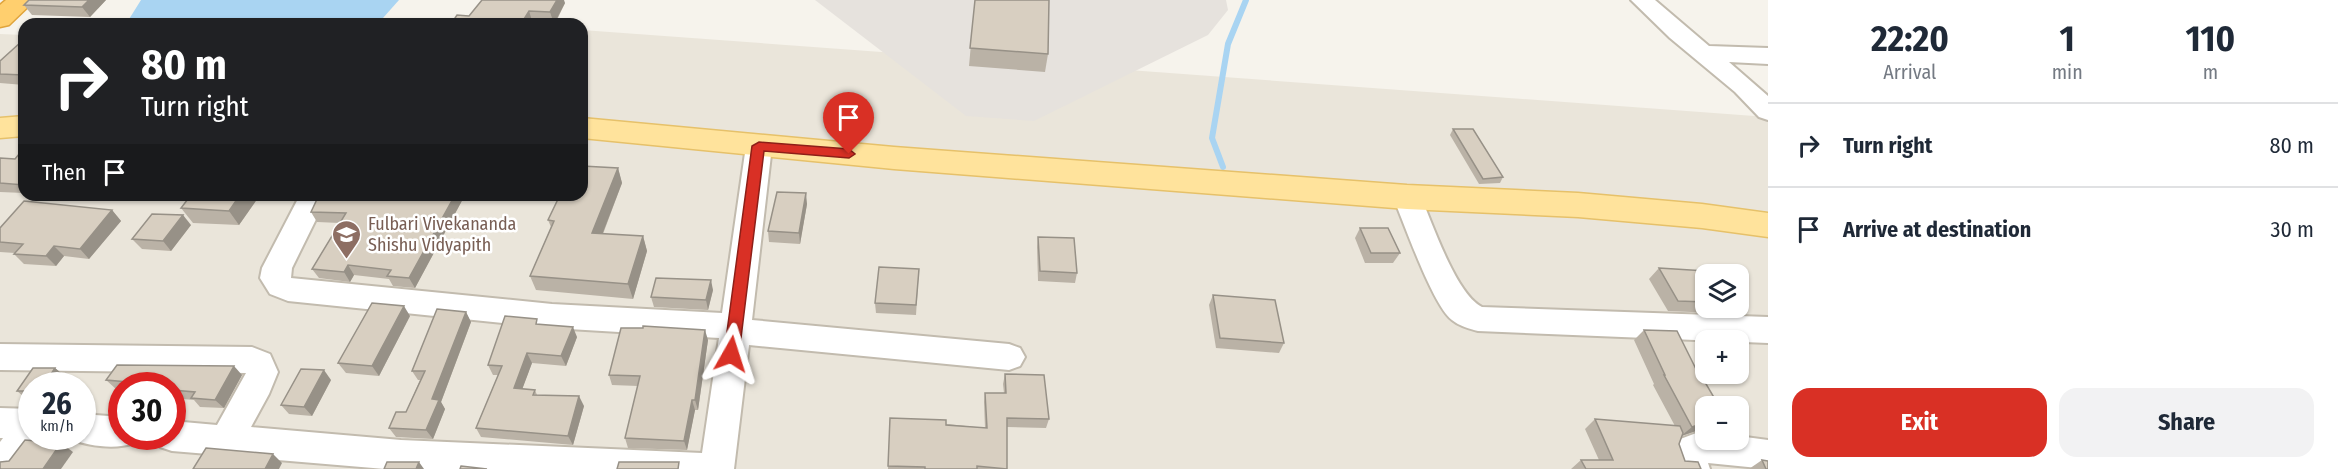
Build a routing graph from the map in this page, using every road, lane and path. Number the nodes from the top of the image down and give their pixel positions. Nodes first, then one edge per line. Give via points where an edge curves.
1 (22, 0) edge
2 (1642, 0) edge
3 (0, 19) edge
4 (1702, 53) junction
5 (1768, 56) edge
6 (1765, 104) edge
7 (18, 126) edge
8 (0, 128) edge
9 (588, 129) edge
10 (759, 146) junction
11 (1407, 197) junction
12 (311, 201) edge
13 (1768, 225) edge
14 (734, 329) junction
15 (1768, 330) edge
16 (0, 357) edge
17 (1009, 357) dead end
18 (0, 423) edge
19 (18, 424) edge
20 (186, 437) edge
21 (225, 440) junction
22 (18, 444) edge
23 (1768, 455) edge
24 (0, 468) edge
25 (711, 469) edge
26 (717, 469) edge
27 (1693, 469) edge

1 - 3 highway
2 - 4 street
4 - 5 street
4 - 6 street
7 - 8 main road
9 - 10 main road
10 - 11 main road
10 - 14 street
11 - 13 main road via 1578,204
11 - 15 street via 1450,296 1462,311 1478,319
12 - 14 street via 277,268 276,278 288,289 552,316
14 - 17 street
14 - 26 street
16 - 21 street via 252,360 259,363 262,372 258,384
18 - 19 street
20 - 21 street
21 - 25 street via 401,455
22 - 24 street
23 - 27 street via 1700,447 1687,452

